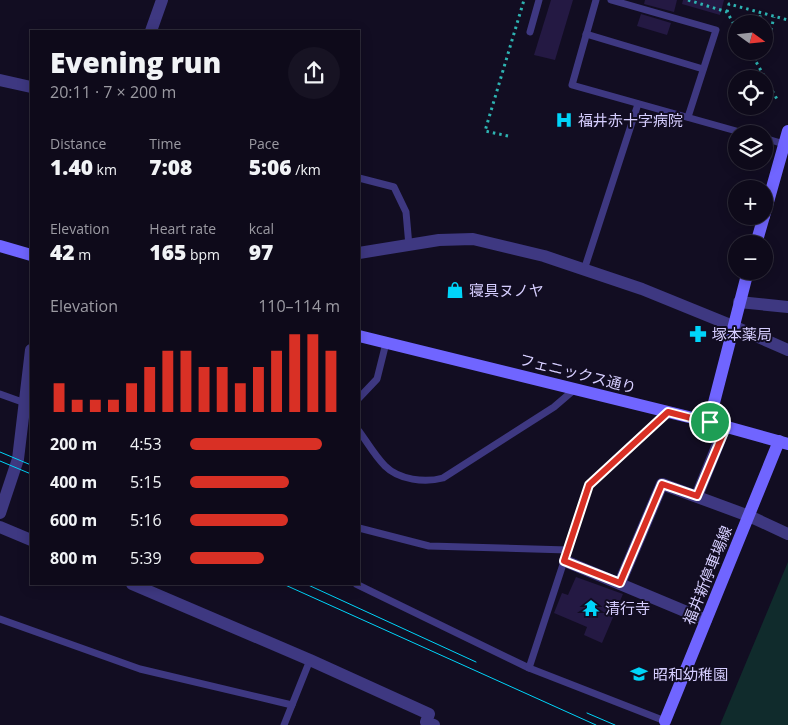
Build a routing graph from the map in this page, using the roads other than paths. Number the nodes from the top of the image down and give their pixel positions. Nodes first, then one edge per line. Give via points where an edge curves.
1 (162, 0) edge
2 (539, 0) edge
3 (596, 0) edge
4 (611, 0) edge
5 (151, 30) edge
6 (530, 32) dead end
7 (586, 34) junction
8 (703, 70) junction
9 (0, 80) edge
10 (30, 87) edge
11 (638, 104) junction
12 (688, 117) junction
13 (728, 129) edge
14 (788, 131) edge
15 (773, 140) edge
16 (786, 144) edge
17 (360, 178) edge
18 (773, 187) edge
19 (0, 246) edge
20 (409, 246) junction
21 (360, 253) edge
22 (30, 256) edge
23 (584, 270) junction
24 (745, 280) edge
25 (739, 302) junction
26 (788, 307) edge
27 (733, 326) junction
28 (360, 336) edge
29 (386, 342) junction
30 (788, 350) edge
31 (30, 364) edge
32 (576, 389) junction
33 (0, 394) edge
34 (360, 397) edge
35 (27, 407) edge
36 (668, 412) junction
37 (710, 422) junction
38 (726, 427) junction
39 (360, 432) edge
40 (783, 443) edge
41 (697, 496) junction
42 (2, 500) edge
43 (0, 513) edge
44 (749, 516) junction
45 (0, 527) edge
46 (360, 528) edge
47 (788, 534) edge
48 (30, 540) edge
49 (566, 555) junction
50 (620, 583) junction
51 (134, 585) edge
52 (358, 585) edge
53 (0, 619) edge
54 (706, 620) junction
55 (310, 660) junction
56 (530, 668) junction
57 (292, 705) junction
58 (664, 723) edge
59 (428, 724) edge
60 (284, 725) edge

1 - 5 street
2 - 6 lane
3 - 7 lane
4 - 8 lane via 716,30
7 - 8 lane
7 - 11 lane via 572,85
8 - 12 lane
9 - 10 street
11 - 12 lane
11 - 23 lane
12 - 13 lane
14 - 16 main road
15 - 16 lane
16 - 18 main road
17 - 20 lane via 394,187 406,212
19 - 22 main road
20 - 21 street
20 - 23 street via 439,240 473,239 544,256
23 - 27 street via 642,289
24 - 25 main road
25 - 26 street
25 - 27 main road
27 - 30 street
27 - 37 main road
28 - 29 main road, フェニックス通り
29 - 32 main road, フェニックス通り
29 - 34 lane via 377,378
31 - 35 street
32 - 36 main road, フェニックス通り
32 - 39 lane via 554,407 443,478 433,481 399,475 385,466
33 - 35 lane
35 - 42 street via 18,459
36 - 37 main road, フェニックス通り
36 - 49 lane via 589,485
37 - 38 main road, フェニックス通り
38 - 40 main road, フェニックス通り
38 - 41 street
40 - 44 main road, 福井新停車場線
41 - 44 street
41 - 50 street via 662,484
42 - 43 street
44 - 47 street
44 - 54 main road, 福井新停車場線
45 - 48 street
46 - 49 lane via 429,546
49 - 50 street
49 - 56 lane
50 - 54 street
51 - 55 street
52 - 56 lane
53 - 57 lane via 140,669
54 - 58 main road, 福井新停車場線
55 - 57 lane
55 - 59 street via 429,714
56 - 58 lane
57 - 60 lane

